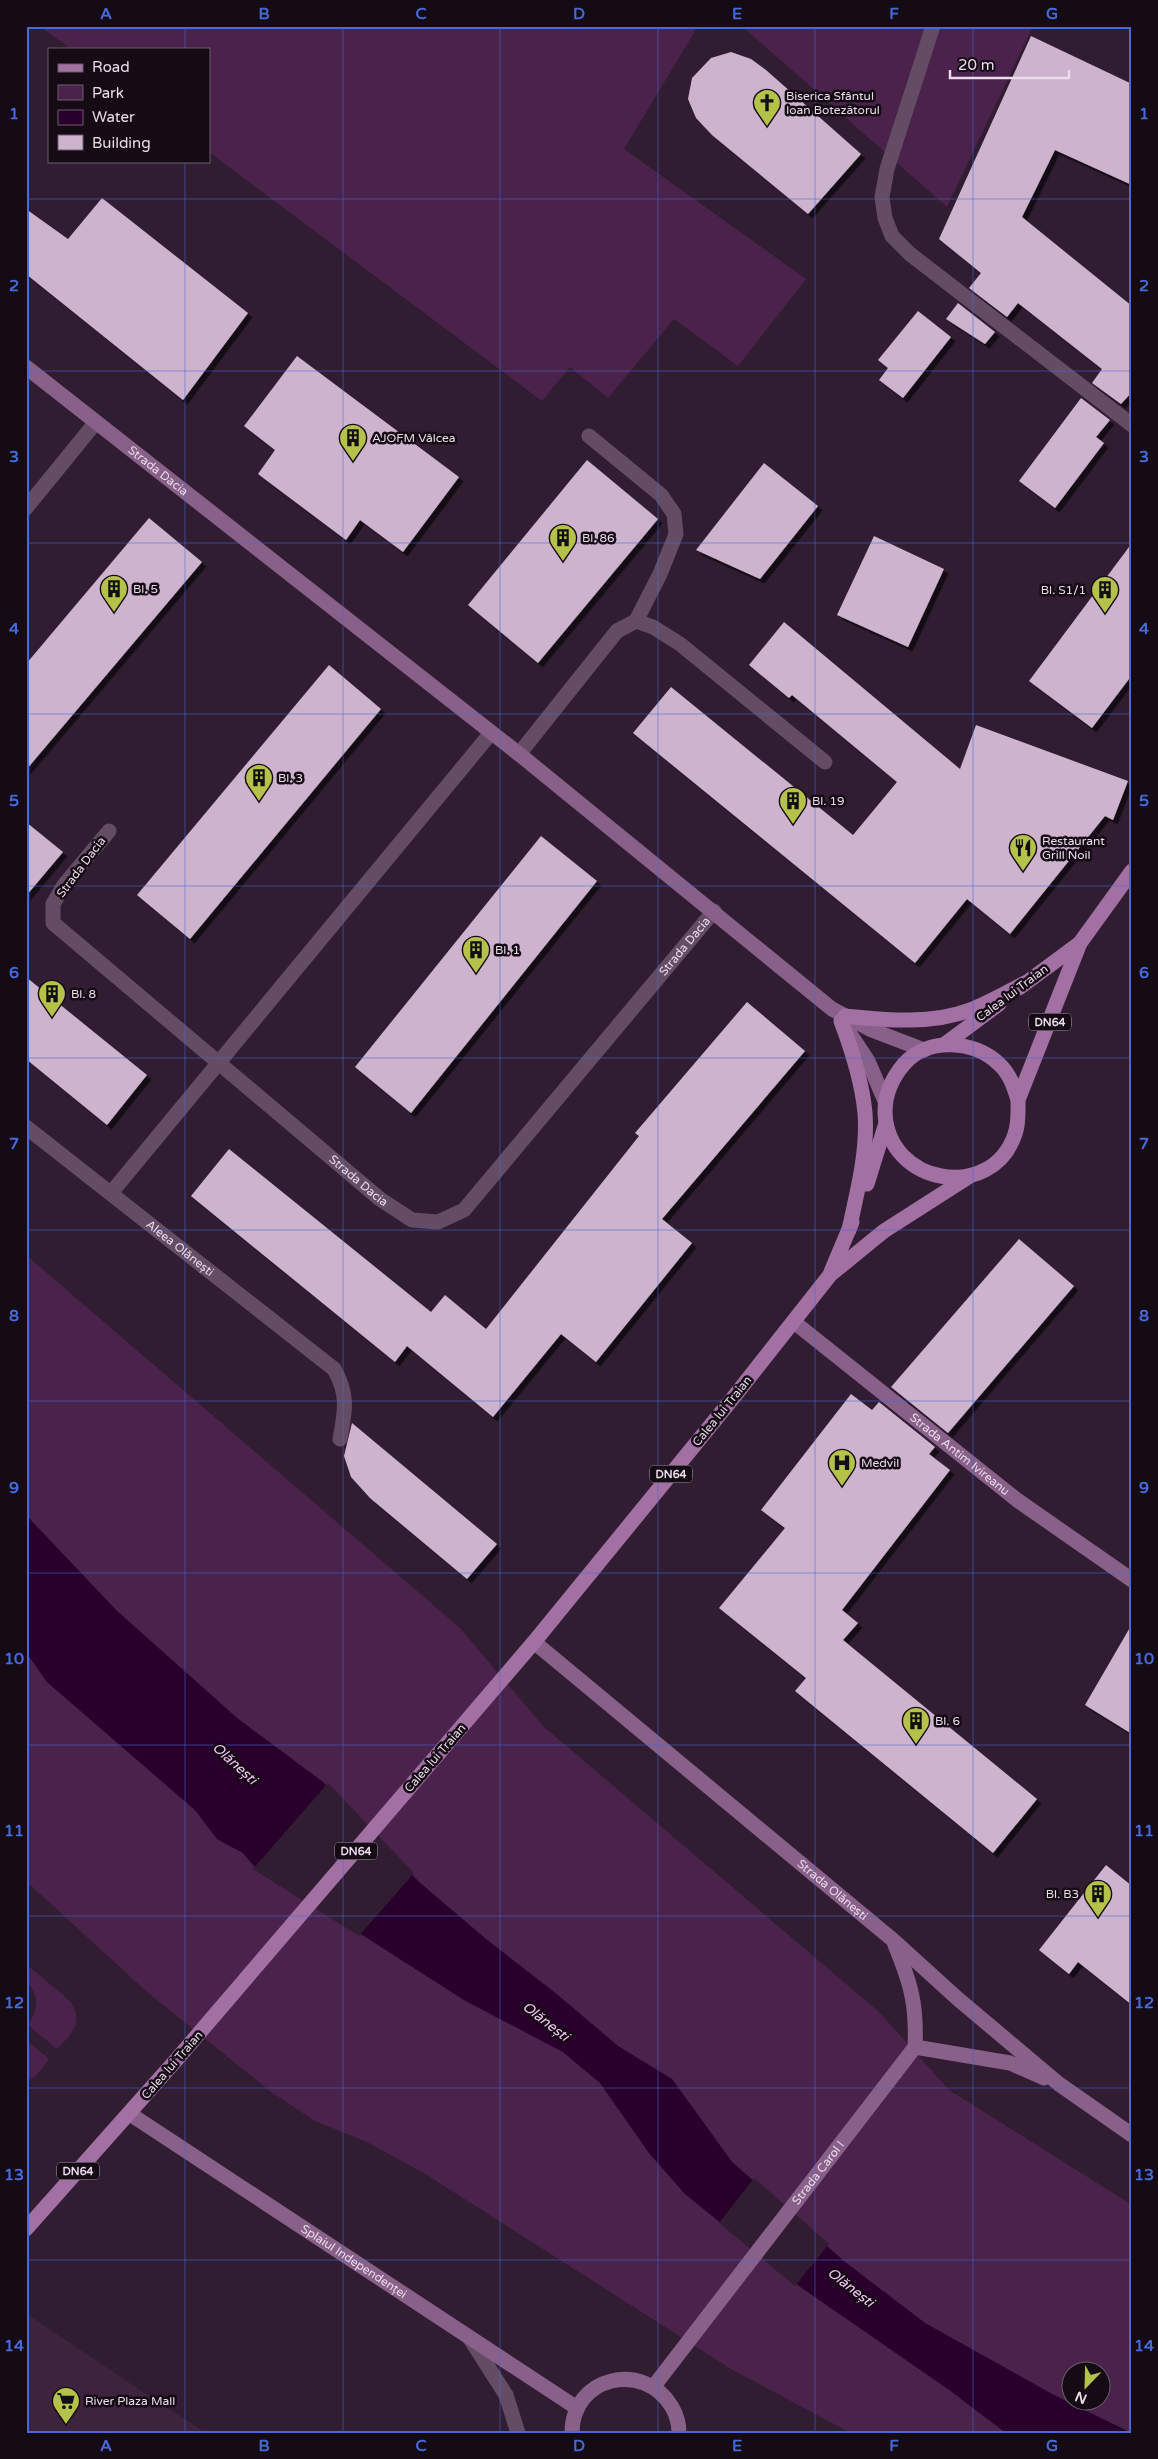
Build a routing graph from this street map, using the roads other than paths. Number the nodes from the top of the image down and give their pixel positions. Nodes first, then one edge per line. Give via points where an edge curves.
1 (933, 26) edge
2 (26, 367) edge
3 (96, 422) junction
4 (1132, 425) edge
5 (589, 436) dead end
6 (26, 508) edge
7 (636, 621) junction
8 (491, 733) junction
9 (519, 754) junction
10 (825, 762) dead end
11 (109, 831) dead end
12 (1132, 870) edge
13 (714, 911) junction
14 (1080, 943) junction
15 (1025, 983) junction
16 (839, 1015) junction
17 (945, 1044) junction
18 (924, 1050) junction
19 (218, 1062) junction
20 (1018, 1100) junction
21 (885, 1102) junction
22 (886, 1123) junction
23 (26, 1127) edge
24 (970, 1176) junction
25 (111, 1194) junction
26 (848, 1230) junction
27 (830, 1275) junction
28 (794, 1322) junction
29 (340, 1439) dead end
30 (1132, 1580) edge
31 (534, 1642) junction
32 (893, 1940) junction
33 (915, 2047) junction
34 (1059, 2084) junction
35 (130, 2114) junction
36 (1132, 2135) edge
37 (26, 2229) edge
38 (469, 2337) junction
39 (654, 2386) junction
40 (578, 2408) junction
41 (518, 2433) edge
42 (572, 2433) edge
43 (679, 2433) edge

1 - 4 street via 887,169 882,197 892,236 910,254
2 - 3 street, Strada Dacia
3 - 6 street
3 - 8 street, Strada Dacia
5 - 7 street via 661,495 674,514 676,534
7 - 9 street via 617,631
7 - 10 street via 653,626 680,644
8 - 9 street, Strada Dacia
8 - 19 street
9 - 13 street, Strada Dacia
11 - 19 street, Strada Dacia via 64,885 53,904 53,923
12 - 14 main road, Calea lui Traian / DN64
13 - 16 street, Strada Dacia
13 - 19 street, Strada Dacia via 464,1210 438,1222 412,1220 380,1199
14 - 15 main road, Calea lui Traian / DN64
14 - 20 main road, Calea lui Traian / DN64
15 - 16 main road via 969,1010 939,1018 908,1021
15 - 17 main road, Calea lui Traian / DN64
16 - 18 street, Strada Dacia
16 - 21 street, Strada Dacia via 868,1061
16 - 26 main road via 852,1051 865,1114 860,1179
17 - 18 main road
17 - 20 main road via 985,1052 1012,1081
18 - 21 main road via 905,1062 892,1080
19 - 25 street
20 - 24 main road via 1015,1135 1006,1150 990,1166
21 - 22 main road
22 - 24 main road via 894,1145 917,1168 948,1178
22 - 26 main road, Calea lui Traian / DN64
23 - 25 street, Aleea Olănești
24 - 27 main road, Calea lui Traian / DN64 via 884,1231
25 - 29 street, Aleea Olănești via 334,1369 345,1396
26 - 27 main road, Calea lui Traian / DN64
27 - 28 main road, Calea lui Traian / DN64
28 - 30 street, Strada Antim Ivireanu via 1017,1500
28 - 31 main road, Calea lui Traian / DN64
31 - 32 street, Strada Olănești
31 - 35 main road, Calea lui Traian / DN64
32 - 33 street via 914,1997
32 - 34 street, Strada Olănești
33 - 34 street via 1010,2063
33 - 39 street, Strada Carol I
34 - 36 street, Strada Olănești
35 - 37 main road, Calea lui Traian / DN64
35 - 38 street, Splaiul Independenței
38 - 40 street, Splaiul Independenței
38 - 41 street via 506,2395
39 - 40 street via 637,2380 619,2379 602,2384 588,2394
39 - 43 street via 675,2412
40 - 42 street

